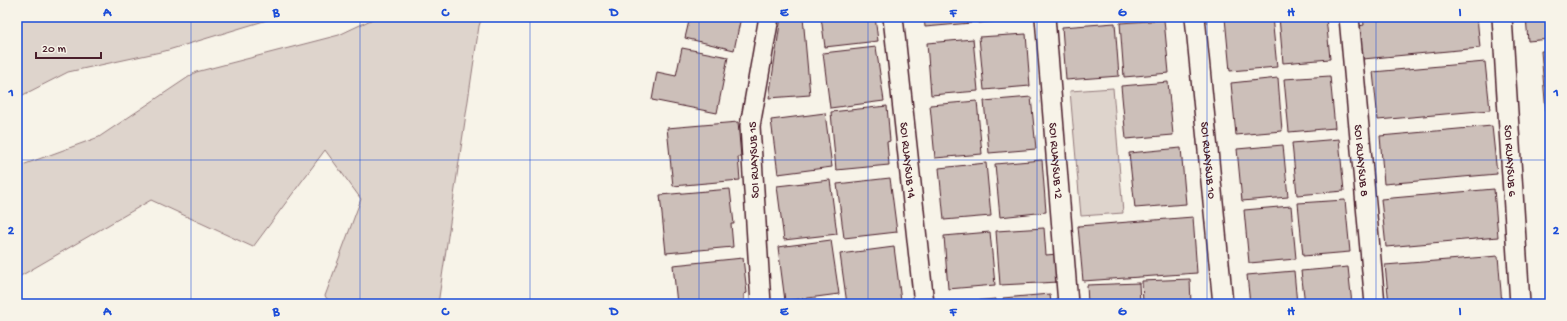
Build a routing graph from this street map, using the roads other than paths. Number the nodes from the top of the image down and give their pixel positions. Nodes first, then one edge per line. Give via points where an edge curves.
1 (769, 17) edge
2 (893, 17) edge
3 (1045, 17) edge
4 (1195, 17) edge
5 (1350, 17) edge
6 (1502, 17) edge
7 (761, 304) edge
8 (924, 304) edge
9 (1068, 304) edge
10 (1223, 304) edge
11 (1375, 304) edge
12 (1520, 304) edge

1 - 7 street, SOI RUAYSUB 15 via 750,126
2 - 8 street, SOI RUAYSUB 14
3 - 9 street, SOI RUAYSUB 12
4 - 10 street, SOI RUAYSUB 10
5 - 11 street, SOI RUAYSUB 8
6 - 12 street, SOI RUAYSUB 6

